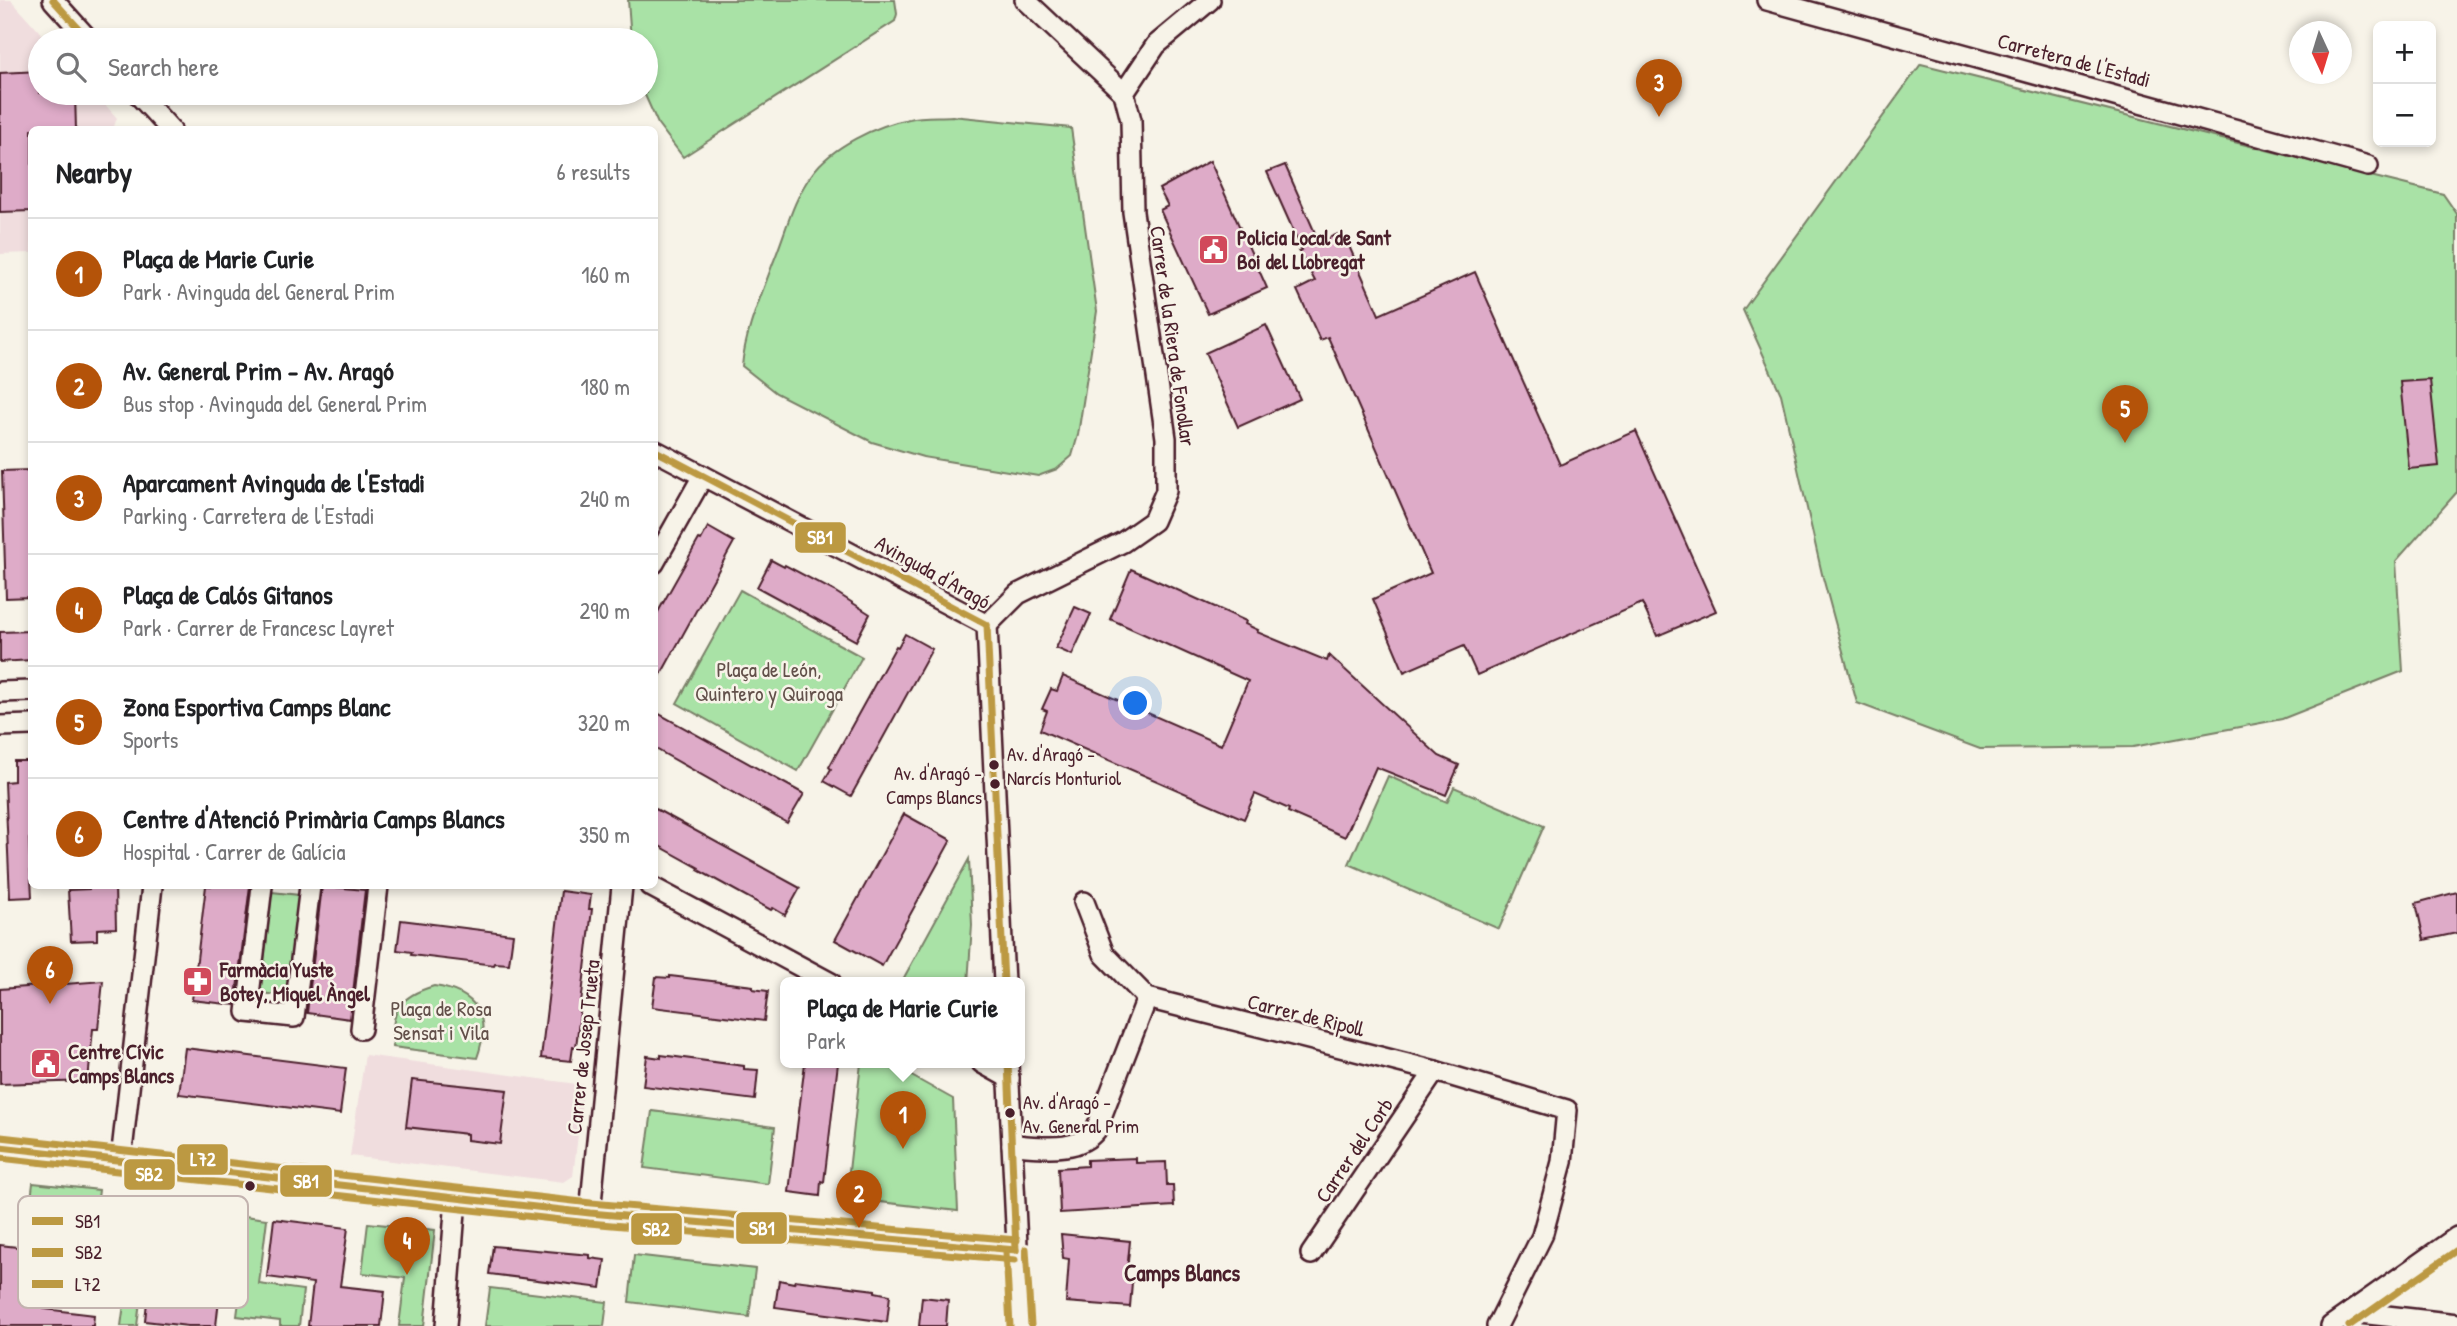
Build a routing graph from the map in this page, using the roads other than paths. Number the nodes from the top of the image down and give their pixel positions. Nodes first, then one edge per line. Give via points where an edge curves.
1 (52, 0) edge
2 (1025, 0) edge
3 (1210, 0) edge
4 (1767, 0) edge
5 (78, 28) edge
6 (1124, 93) junction
7 (148, 105) edge
8 (167, 126) edge
9 (2368, 166) dead end
10 (658, 452) edge
11 (702, 476) junction
12 (658, 556) edge
13 (987, 625) junction
14 (28, 691) edge
15 (0, 692) edge
16 (28, 725) edge
17 (0, 726) edge
18 (152, 889) edge
19 (262, 889) edge
20 (310, 889) edge
21 (378, 889) edge
22 (622, 889) edge
23 (656, 889) edge
24 (1084, 902) dead end
25 (820, 977) edge
26 (1004, 977) edge
27 (1147, 998) junction
28 (361, 1029) dead end
29 (1009, 1071) edge
30 (1435, 1071) junction
31 (1012, 1145) junction
32 (0, 1147) edge
33 (121, 1160) junction
34 (456, 1199) junction
35 (590, 1213) junction
36 (2457, 1237) edge
37 (1016, 1250) junction
38 (1311, 1254) dead end
39 (2351, 1312) junction
40 (2457, 1324) edge
41 (446, 1326) edge
42 (1021, 1326) edge
43 (1497, 1326) edge
44 (2331, 1326) edge

1 - 5 street
2 - 6 street
3 - 6 street via 1156,44
4 - 9 street, Carretera de l'Estadi
6 - 13 street, Carrer de la Riera de Fonollar via 1131,120 1133,212 1166,438 1166,491 1153,521 1123,542 1018,594
7 - 8 street
10 - 11 street, Avinguda d'Aragó
11 - 12 street
11 - 13 street, Avinguda d'Aragó
13 - 26 street, Avinguda d'Aragó
14 - 15 street
16 - 17 street
18 - 33 street
19 - 20 street via 247,1012 294,1017
21 - 28 street
22 - 35 street, Carrer de Josep Trueta
23 - 25 street
24 - 27 street via 1104,954
27 - 30 street, Carrer de Ripoll
27 - 31 street via 1091,1136 1079,1144
29 - 31 street
30 - 38 street, Carrer del Corb
30 - 43 street, Carrer de Ripoll via 1567,1110 1562,1162 1542,1236
31 - 37 street
32 - 33 street
33 - 34 street
34 - 35 street
34 - 41 street
35 - 37 street
36 - 39 street
37 - 42 street
39 - 40 street
39 - 44 street

